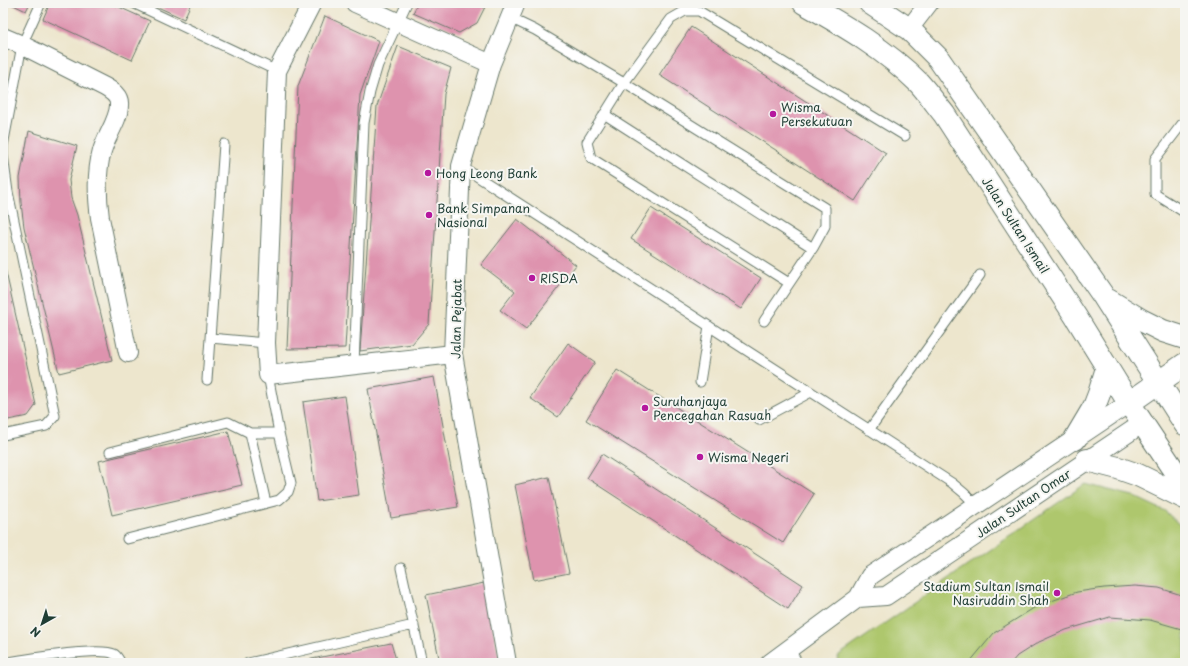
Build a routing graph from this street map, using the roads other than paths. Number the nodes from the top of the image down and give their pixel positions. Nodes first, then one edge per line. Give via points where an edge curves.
1 (41, 3) edge
2 (133, 3) edge
3 (312, 3) edge
4 (355, 3) edge
5 (407, 3) edge
6 (804, 3) edge
7 (870, 3) edge
8 (929, 3) edge
9 (513, 10) edge
10 (398, 23) junction
11 (909, 29) junction
12 (3, 37) edge
13 (22, 45) junction
14 (491, 64) junction
15 (277, 71) junction
16 (624, 82) junction
17 (604, 114) junction
18 (1185, 120) edge
19 (905, 136) dead end
20 (224, 144) dead end
21 (461, 166) junction
22 (6, 193) edge
23 (1185, 212) edge
24 (813, 248) junction
25 (980, 275) dead end
26 (789, 283) junction
27 (1104, 297) junction
28 (764, 321) dead end
29 (709, 326) junction
30 (210, 338) junction
31 (1185, 338) edge
32 (266, 343) junction
33 (128, 353) dead end
34 (453, 354) junction
35 (1185, 364) edge
36 (354, 365) junction
37 (1107, 368) junction
38 (268, 375) junction
39 (207, 380) dead end
40 (700, 382) dead end
41 (1158, 382) junction
42 (811, 392) junction
43 (1179, 400) edge
44 (1129, 403) junction
45 (760, 420) dead end
46 (1143, 423) junction
47 (1185, 424) edge
48 (870, 430) junction
49 (250, 433) junction
50 (279, 433) junction
51 (3, 435) edge
52 (1075, 439) junction
53 (110, 452) dead end
54 (1088, 460) junction
55 (1185, 487) edge
56 (1185, 498) edge
57 (266, 503) junction
58 (976, 505) junction
59 (990, 525) junction
60 (127, 539) dead end
61 (401, 568) dead end
62 (858, 598) junction
63 (414, 625) junction
64 (794, 656) edge
65 (3, 663) edge
66 (121, 663) edge
67 (248, 663) edge
68 (422, 663) edge
69 (507, 663) edge
70 (770, 663) edge

1 - 13 lane
2 - 15 lane
3 - 15 street
4 - 10 street
5 - 10 lane
6 - 37 main road, Jalan Sultan Ismail via 857,34 892,59 919,84 944,114
7 - 11 main road
8 - 11 street
9 - 14 street, Jalan Pejabat
9 - 16 lane via 535,30
10 - 14 street
10 - 36 lane via 378,65 364,122
11 - 27 main road via 938,58
12 - 13 street
13 - 22 lane via 3,146
13 - 33 street via 105,87 116,94 120,103 102,150 98,201
14 - 21 street, Jalan Pejabat
15 - 32 street
16 - 17 lane
16 - 19 lane via 671,19 685,11 699,11
16 - 24 lane via 825,208 825,226
17 - 24 lane
17 - 26 lane via 587,142 591,158
18 - 23 lane via 1155,159 1156,194
20 - 30 lane
21 - 29 lane
21 - 34 street, Jalan Pejabat
22 - 51 lane via 55,416 46,426
24 - 26 lane
25 - 48 lane
26 - 28 lane
27 - 31 main road via 1163,332
27 - 41 main road
29 - 40 lane
29 - 42 lane
30 - 32 lane
30 - 39 lane
32 - 38 street
34 - 36 street
34 - 69 street, Jalan Pejabat
35 - 41 main road
36 - 38 street
37 - 44 main road, Jalan Sultan Ismail
37 - 52 main road via 1094,407
38 - 50 lane
41 - 43 main road
41 - 44 main road
42 - 45 lane
42 - 48 lane
43 - 46 main road, Jalan Sultan Omar
43 - 47 main road
44 - 46 main road, Jalan Sultan Ismail
44 - 52 street, Jalan Sultan Omar
46 - 54 street, Jalan Sultan Omar
46 - 55 main road, Jalan Sultan Ismail
48 - 58 lane via 952,483
49 - 50 lane
49 - 53 lane via 228,422
49 - 57 lane
50 - 57 lane via 291,483 288,492 279,500
52 - 58 street, Jalan Sultan Omar
54 - 56 main road via 1138,475
54 - 59 street, Jalan Sultan Omar
57 - 60 lane
58 - 59 street
58 - 62 street, Jalan Sultan Omar via 870,576
59 - 62 street, Jalan Sultan Omar via 886,596
61 - 63 lane
62 - 64 street, Jalan Sultan Omar
63 - 67 lane
63 - 68 lane
64 - 70 street, Jalan Sultan Omar
65 - 66 lane via 103,651 114,654

